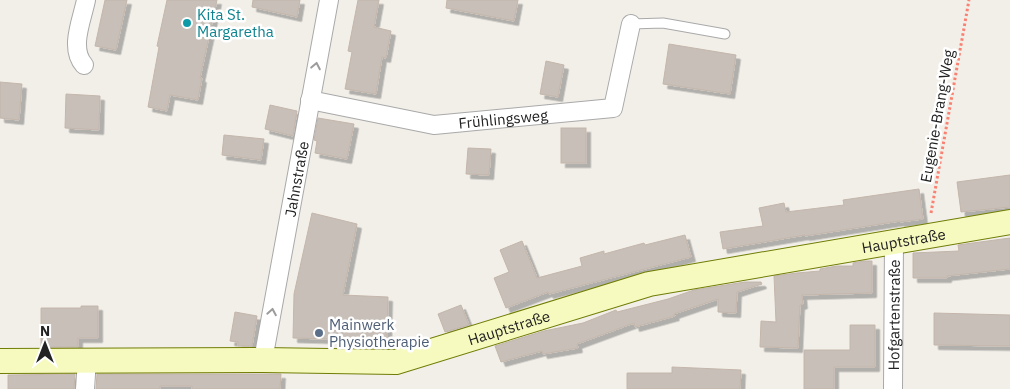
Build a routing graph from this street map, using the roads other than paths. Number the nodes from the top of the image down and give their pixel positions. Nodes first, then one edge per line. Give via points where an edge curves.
1 (86, 0) edge
2 (328, 0) edge
3 (631, 24) joint
4 (725, 34) dead end
5 (84, 65) dead end
6 (310, 100) junction
7 (1010, 222) edge
8 (894, 241) junction
9 (0, 360) edge
10 (87, 360) junction
11 (263, 360) junction
12 (85, 389) edge
13 (893, 389) edge

1 - 5 street via 76,48 78,59
6 -> 2 street, Jahnstraße
3 - 4 lane via 663,23
3 - 6 street, Frühlingsweg via 613,108 434,124
11 -> 6 street, Jahnstraße
7 - 8 street, Hauptstraße
8 - 11 street, Hauptstraße via 649,284 396,362
8 - 13 street, Hofgartenstraße
9 - 10 street, Hauptstraße
10 - 11 street, Hauptstraße
10 - 12 street

